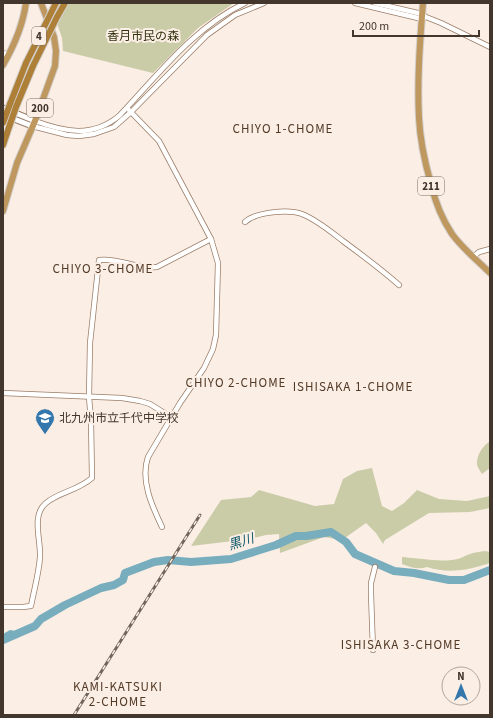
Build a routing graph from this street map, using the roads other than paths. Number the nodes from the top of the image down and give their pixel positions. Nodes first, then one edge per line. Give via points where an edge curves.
1 (26, 3) edge
2 (41, 3) edge
3 (56, 3) edge
4 (65, 3) edge
5 (245, 3) edge
6 (264, 3) edge
7 (355, 3) edge
8 (375, 3) edge
9 (423, 3) edge
10 (427, 3) edge
11 (423, 17) junction
12 (490, 47) edge
13 (6, 54) edge
14 (3, 65) edge
15 (13, 105) junction
16 (3, 108) edge
17 (127, 108) junction
18 (131, 112) junction
19 (3, 115) edge
20 (3, 123) edge
21 (34, 123) junction
22 (3, 144) edge
23 (3, 211) edge
24 (245, 222) dead end
25 (211, 239) junction
26 (490, 249) edge
27 (473, 257) junction
28 (490, 273) edge
29 (399, 285) dead end
30 (3, 393) edge
31 (89, 397) junction
32 (172, 418) junction
33 (162, 527) dead end
34 (375, 567) dead end
35 (3, 607) edge
36 (374, 650) dead end

1 - 13 highway via 19,30
2 - 21 highway, 200 via 54,37 56,51 55,66
3 - 15 highway, 4, bridge via 26,63
4 - 15 highway, 4, bridge
5 - 17 street via 220,17 194,37
6 - 18 street via 236,15 207,35
7 - 11 street
8 - 11 street
9 - 11 highway, 211
10 - 11 highway, 211
11 - 12 street
11 - 27 highway, 211 via 419,120 426,166 441,213 452,234
13 - 14 highway
15 - 20 highway, 4, bridge
15 - 22 highway, 4, bridge
16 - 21 main road
17 - 18 street
17 - 21 street via 112,122 90,130 62,130
18 - 21 street via 114,127 87,136 66,135
18 - 25 street via 159,141
19 - 21 main road
21 - 23 highway, 200 via 17,163
24 - 29 street via 266,214 300,213 324,226
25 - 31 street via 158,267 99,260 90,343
25 - 32 street via 218,263 216,336 204,368
26 - 27 street
27 - 28 highway, 211
30 - 31 street
31 - 32 street via 140,401 150,404
31 - 35 street via 92,478 84,485 45,503 40,510 40,557 31,606
32 - 33 street via 144,467 146,485
34 - 36 street via 371,583

